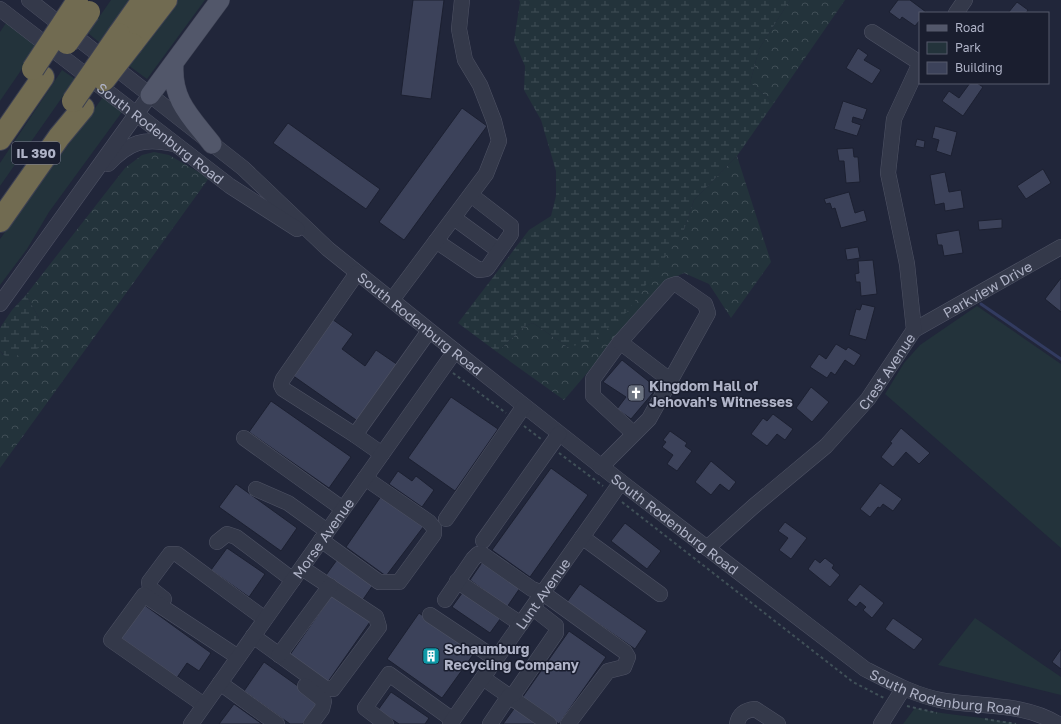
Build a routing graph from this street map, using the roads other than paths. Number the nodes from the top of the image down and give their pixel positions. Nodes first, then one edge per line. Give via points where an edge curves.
1 (29, 0) edge
2 (143, 0) edge
3 (166, 0) edge
4 (220, 0) edge
5 (462, 0) edge
6 (966, 0) edge
7 (85, 3) edge
8 (4, 9) edge
9 (957, 12) edge
10 (872, 32) dead end
11 (126, 39) junction
12 (919, 61) edge
13 (174, 63) junction
14 (919, 64) edge
15 (38, 73) junction
16 (150, 94) junction
17 (78, 104) junction
18 (136, 114) junction
19 (0, 118) edge
20 (0, 140) edge
21 (176, 144) junction
22 (212, 144) junction
23 (89, 181) junction
24 (471, 195) junction
25 (0, 206) edge
26 (454, 218) junction
27 (0, 221) edge
28 (436, 241) junction
29 (1061, 247) edge
30 (328, 249) junction
31 (499, 251) junction
32 (357, 272) junction
33 (392, 300) junction
34 (0, 304) edge
35 (914, 330) junction
36 (430, 331) junction
37 (620, 342) junction
38 (455, 351) junction
39 (671, 382) junction
40 (524, 406) junction
41 (633, 433) junction
42 (559, 434) junction
43 (355, 435) junction
44 (244, 438) dead end
45 (382, 454) junction
46 (601, 467) junction
47 (365, 478) junction
48 (620, 482) junction
49 (256, 489) dead end
50 (343, 509) junction
51 (446, 519) dead end
52 (324, 536) junction
53 (582, 537) junction
54 (483, 541) dead end
55 (217, 542) dead end
56 (707, 548) junction
57 (302, 568) junction
58 (293, 580) junction
59 (457, 581) junction
60 (330, 586) junction
61 (542, 593) junction
62 (660, 594) dead end
63 (445, 600) dead end
64 (532, 608) junction
65 (430, 615) dead end
66 (265, 619) junction
67 (521, 624) junction
68 (245, 647) junction
69 (279, 655) junction
70 (496, 660) junction
71 (483, 678) junction
72 (220, 683) junction
73 (903, 689) junction
74 (509, 696) junction
75 (204, 705) junction
76 (452, 722) edge
77 (191, 724) edge
78 (277, 724) edge
79 (310, 724) edge
80 (386, 724) edge
81 (490, 724) edge
82 (549, 724) edge
83 (568, 724) edge
84 (737, 724) edge
85 (778, 724) edge
86 (881, 724) edge
87 (1058, 724) edge

1 - 16 street, South Rodenburg Road
2 - 11 highway, IL 390
3 - 11 highway
4 - 13 main road
5 - 24 street via 459,28 465,60 480,85 499,141 486,174
6 - 9 street
7 - 15 highway, IL 390, bridge
8 - 18 street, South Rodenburg Road
10 - 12 street
11 - 17 highway, IL 390, bridge
13 - 16 main road
13 - 22 main road via 173,78 184,109
14 - 35 street, Crest Avenue via 894,120 888,173 907,264
15 - 19 highway
15 - 20 highway, IL 390
16 - 18 street
16 - 22 street, South Rodenburg Road
17 - 25 highway, IL 390
17 - 27 highway via 59,137
18 - 21 street, South Rodenburg Road
18 - 23 street
21 - 23 street via 143,140 126,148
21 - 30 street, South Rodenburg Road via 230,186
22 - 30 street, South Rodenburg Road via 243,168
23 - 34 street
24 - 26 street
24 - 31 street via 512,226 511,234
26 - 28 street
26 - 31 street
28 - 31 street via 483,270
28 - 33 street
29 - 35 street, Parkview Drive
30 - 32 street, South Rodenburg Road
32 - 33 street, South Rodenburg Road
32 - 43 street via 281,385 283,389
33 - 36 street, South Rodenburg Road
35 - 56 street, Crest Avenue via 868,399 826,446
36 - 38 street, South Rodenburg Road
36 - 43 street
37 - 39 street
37 - 39 street via 670,286 676,284 705,304 708,313
37 - 41 street via 593,379 593,396
38 - 40 street, South Rodenburg Road
38 - 45 street, Morse Avenue
39 - 41 street via 649,419
40 - 42 street, South Rodenburg Road
40 - 51 street
41 - 46 street
42 - 46 street, South Rodenburg Road
42 - 54 street
43 - 45 street
44 - 50 street
45 - 47 street, Morse Avenue
46 - 48 street, South Rodenburg Road
47 - 50 street, Morse Avenue
47 - 52 street via 429,522 434,528 434,534 399,582 385,583 379,582
48 - 53 street, Lunt Avenue
48 - 56 street, South Rodenburg Road
49 - 52 street via 288,503
50 - 52 street, Morse Avenue
52 - 57 street, Morse Avenue
53 - 61 street, Lunt Avenue
53 - 62 street
55 - 58 street via 227,534 236,537
56 - 73 street, South Rodenburg Road via 865,668
57 - 58 street, Morse Avenue
57 - 60 street
58 - 66 street, Morse Avenue
59 - 61 street via 473,559 482,554 532,589
59 - 63 street
59 - 67 street
60 - 69 street
60 - 69 street via 376,617 379,627 333,689 325,688
61 - 64 street, Lunt Avenue
61 - 83 street via 625,652 628,657 624,667 608,671
64 - 67 street, Lunt Avenue
64 - 74 street via 556,626 556,633 514,694
65 - 70 street
66 - 68 street, Morse Avenue
66 - 68 street via 177,554 170,554 149,582 150,588 157,594 208,630
67 - 70 street, Lunt Avenue
68 - 69 street
68 - 72 street, Morse Avenue
68 - 75 street via 144,595 111,640
68 - 79 street via 324,702 322,709
70 - 71 street, Lunt Avenue
71 - 74 street
71 - 76 street, Lunt Avenue
72 - 75 street, Morse Avenue
72 - 78 street
73 - 86 street
73 - 87 street, South Rodenburg Road via 944,701 986,704 1019,710 1048,717
74 - 81 street
74 - 82 street
75 - 77 street, Morse Avenue
76 - 80 street via 389,674 365,708
84 - 85 street via 738,717 746,710 755,709

